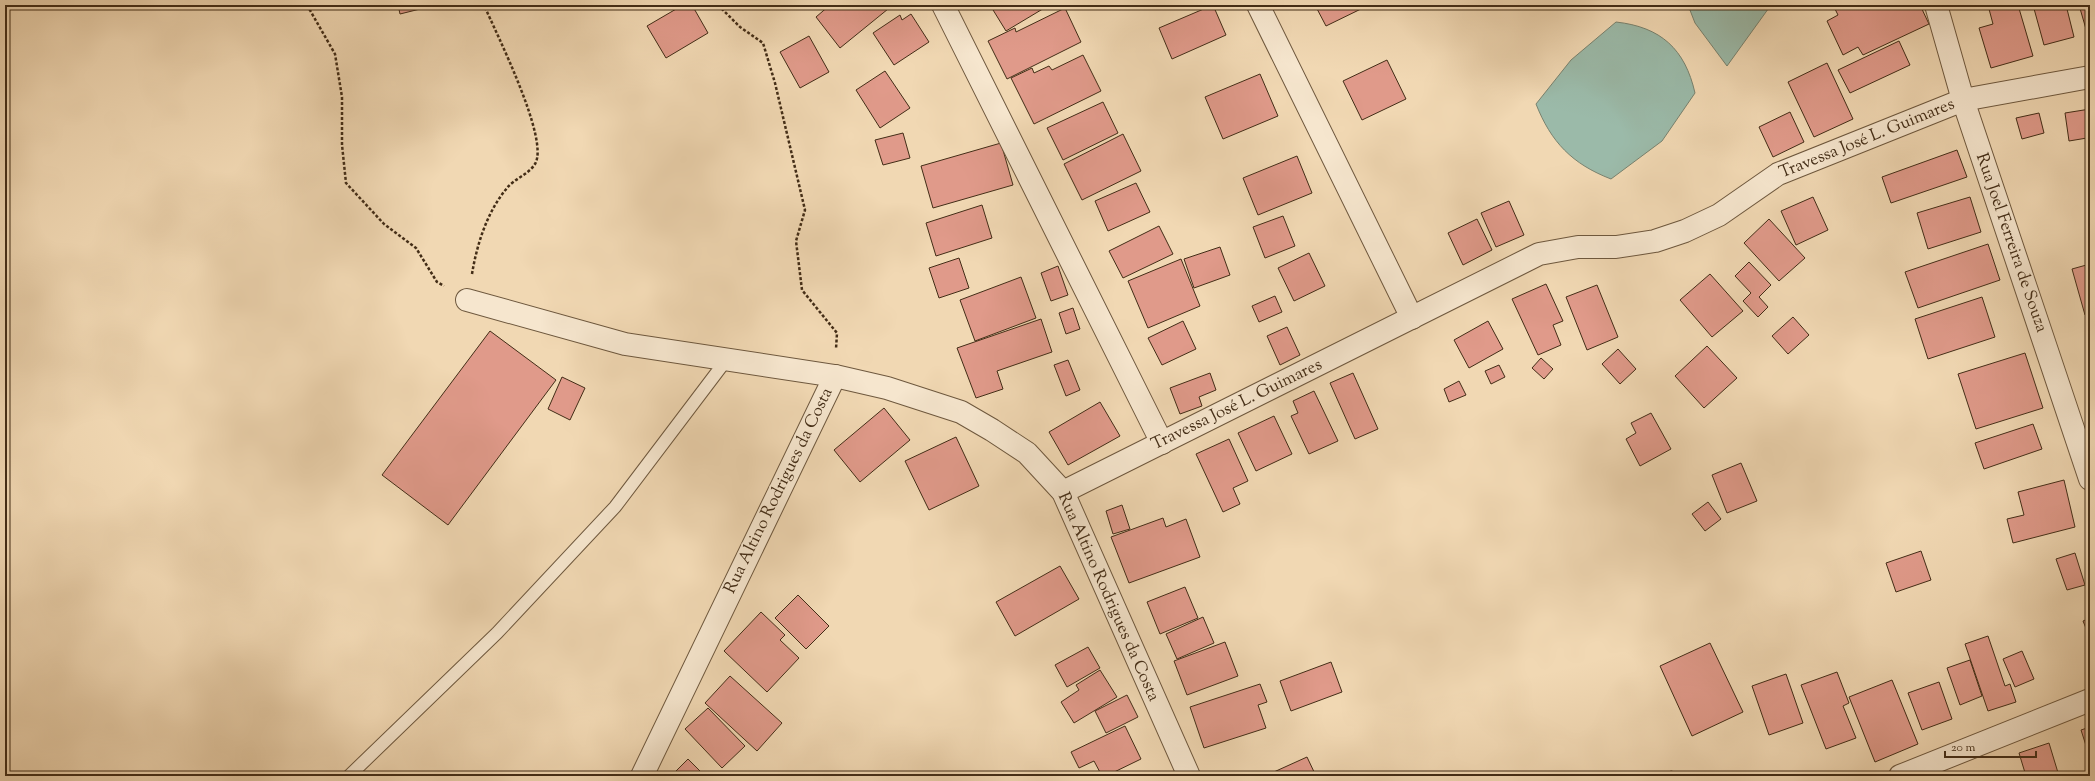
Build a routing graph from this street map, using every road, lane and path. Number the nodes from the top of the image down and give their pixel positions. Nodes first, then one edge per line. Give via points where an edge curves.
1 (307, 5) edge
2 (484, 5) edge
3 (718, 5) edge
4 (943, 5) edge
5 (1258, 5) edge
6 (1936, 5) edge
7 (2090, 77) edge
8 (1963, 100) junction
9 (467, 300) junction
10 (1412, 318) junction
11 (727, 359) junction
12 (835, 376) junction
13 (1162, 443) junction
14 (2090, 479) edge
15 (1063, 492) junction
16 (2090, 700) edge
17 (349, 776) edge
18 (642, 776) edge
19 (1189, 776) edge
20 (1900, 776) edge

1 - 9 path via 335,54 342,97 342,145 346,183 384,224 416,248 437,282
2 - 9 path via 522,90 539,151 534,165 507,187 489,215 475,256
3 - 12 path via 740,27 763,43 805,210 796,241 802,290 837,333
4 - 13 street
5 - 10 street
6 - 8 street, Rua Joel Ferreira de Souza
7 - 8 street, Travessa José L. Guimares
8 - 10 street, Travessa José L. Guimares via 1778,174 1719,215 1685,231 1655,241 1616,247 1578,247 1539,254
8 - 14 street, Rua Joel Ferreira de Souza
9 - 11 street via 625,344
10 - 13 street, Travessa José L. Guimares
11 - 12 street
11 - 17 lane via 615,507 497,634
12 - 15 street, Rua Altino Rodrigues da Costa via 887,388 961,412 1027,453
12 - 18 street, Rua Altino Rodrigues da Costa
13 - 15 street, Travessa José L. Guimares
15 - 19 street, Rua Altino Rodrigues da Costa
16 - 20 street

